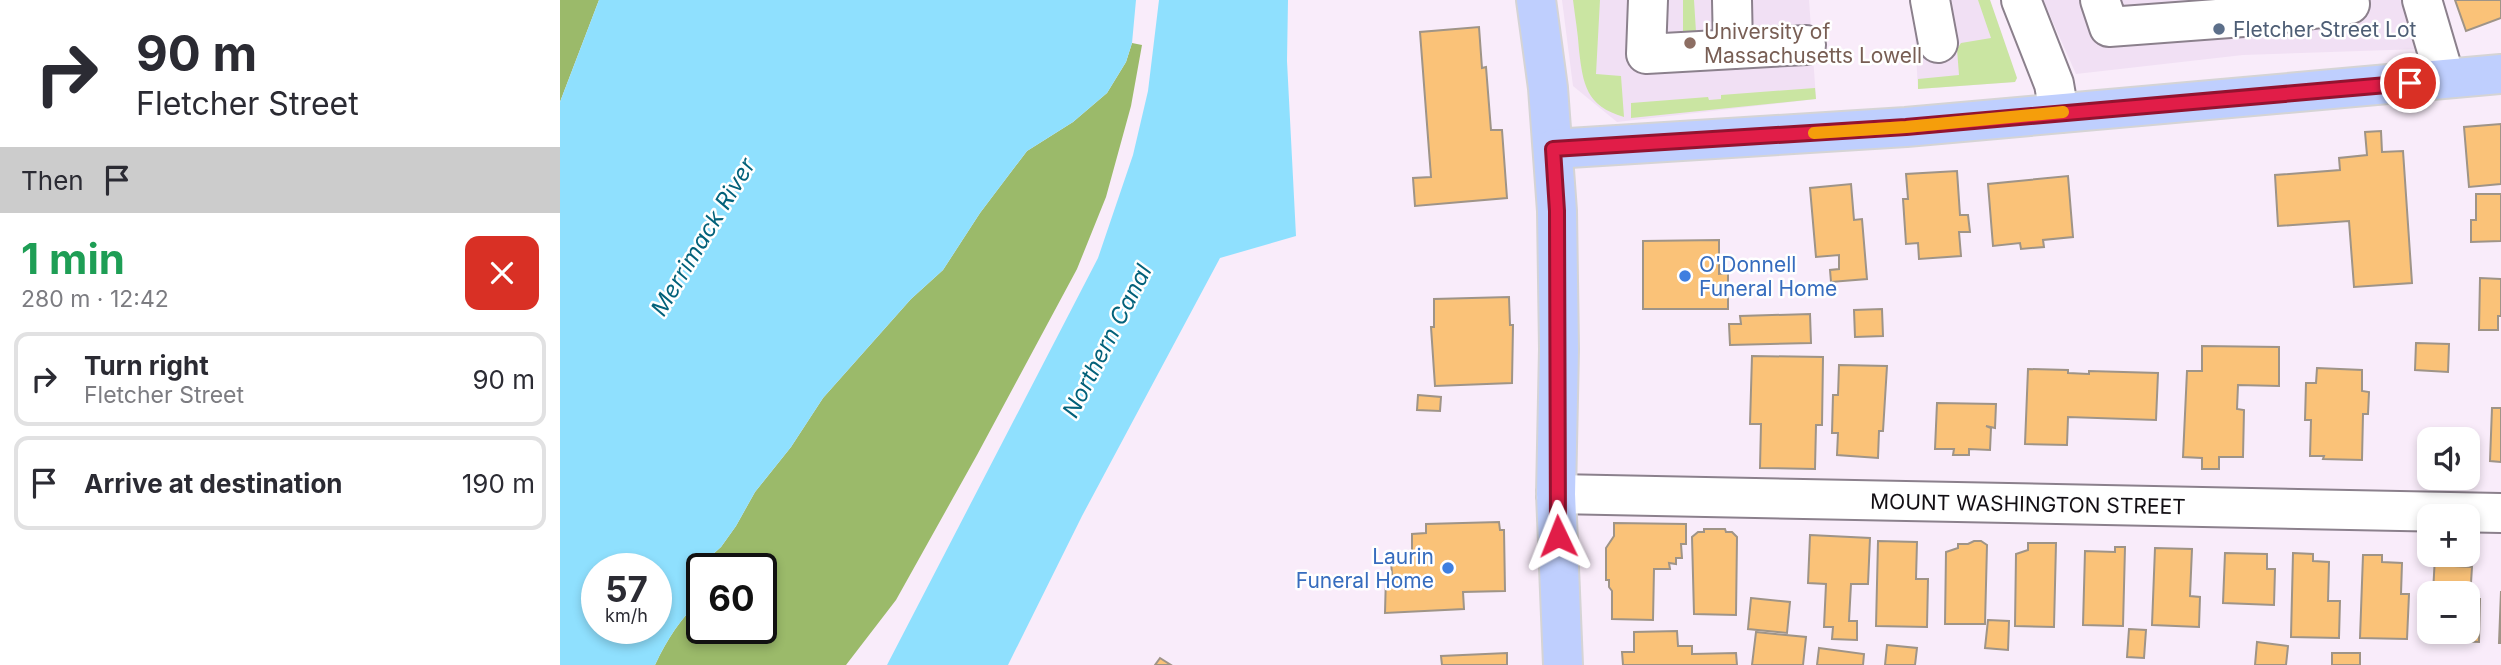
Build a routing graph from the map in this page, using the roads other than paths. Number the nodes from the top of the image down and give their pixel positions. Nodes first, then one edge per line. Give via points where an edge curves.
1 (1536, 0) edge
2 (1648, 0) edge
3 (1732, 0) edge
4 (1930, 0) edge
5 (2021, 0) edge
6 (2100, 0) edge
7 (2349, 0) edge
8 (2422, 0) edge
9 (2267, 7) edge
10 (2193, 10) edge
11 (1938, 43) dead end
12 (1806, 45) dead end
13 (1733, 49) junction
14 (2501, 74) edge
15 (2445, 78) junction
16 (2059, 113) junction
17 (1553, 149) junction
18 (1556, 494) junction
19 (2501, 513) edge
20 (1563, 665) edge

1 - 17 main road
2 - 13 street via 1646,54
3 - 13 street
4 - 11 street
5 - 16 street via 2054,84
6 - 10 street via 2109,27
7 - 9 street via 2350,4
8 - 15 street
9 - 10 street
12 - 13 street
14 - 15 main road
15 - 16 main road
16 - 17 main road
17 - 18 main road via 1559,349
18 - 19 street, MOUNT WASHINGTON STREET
18 - 20 main road

